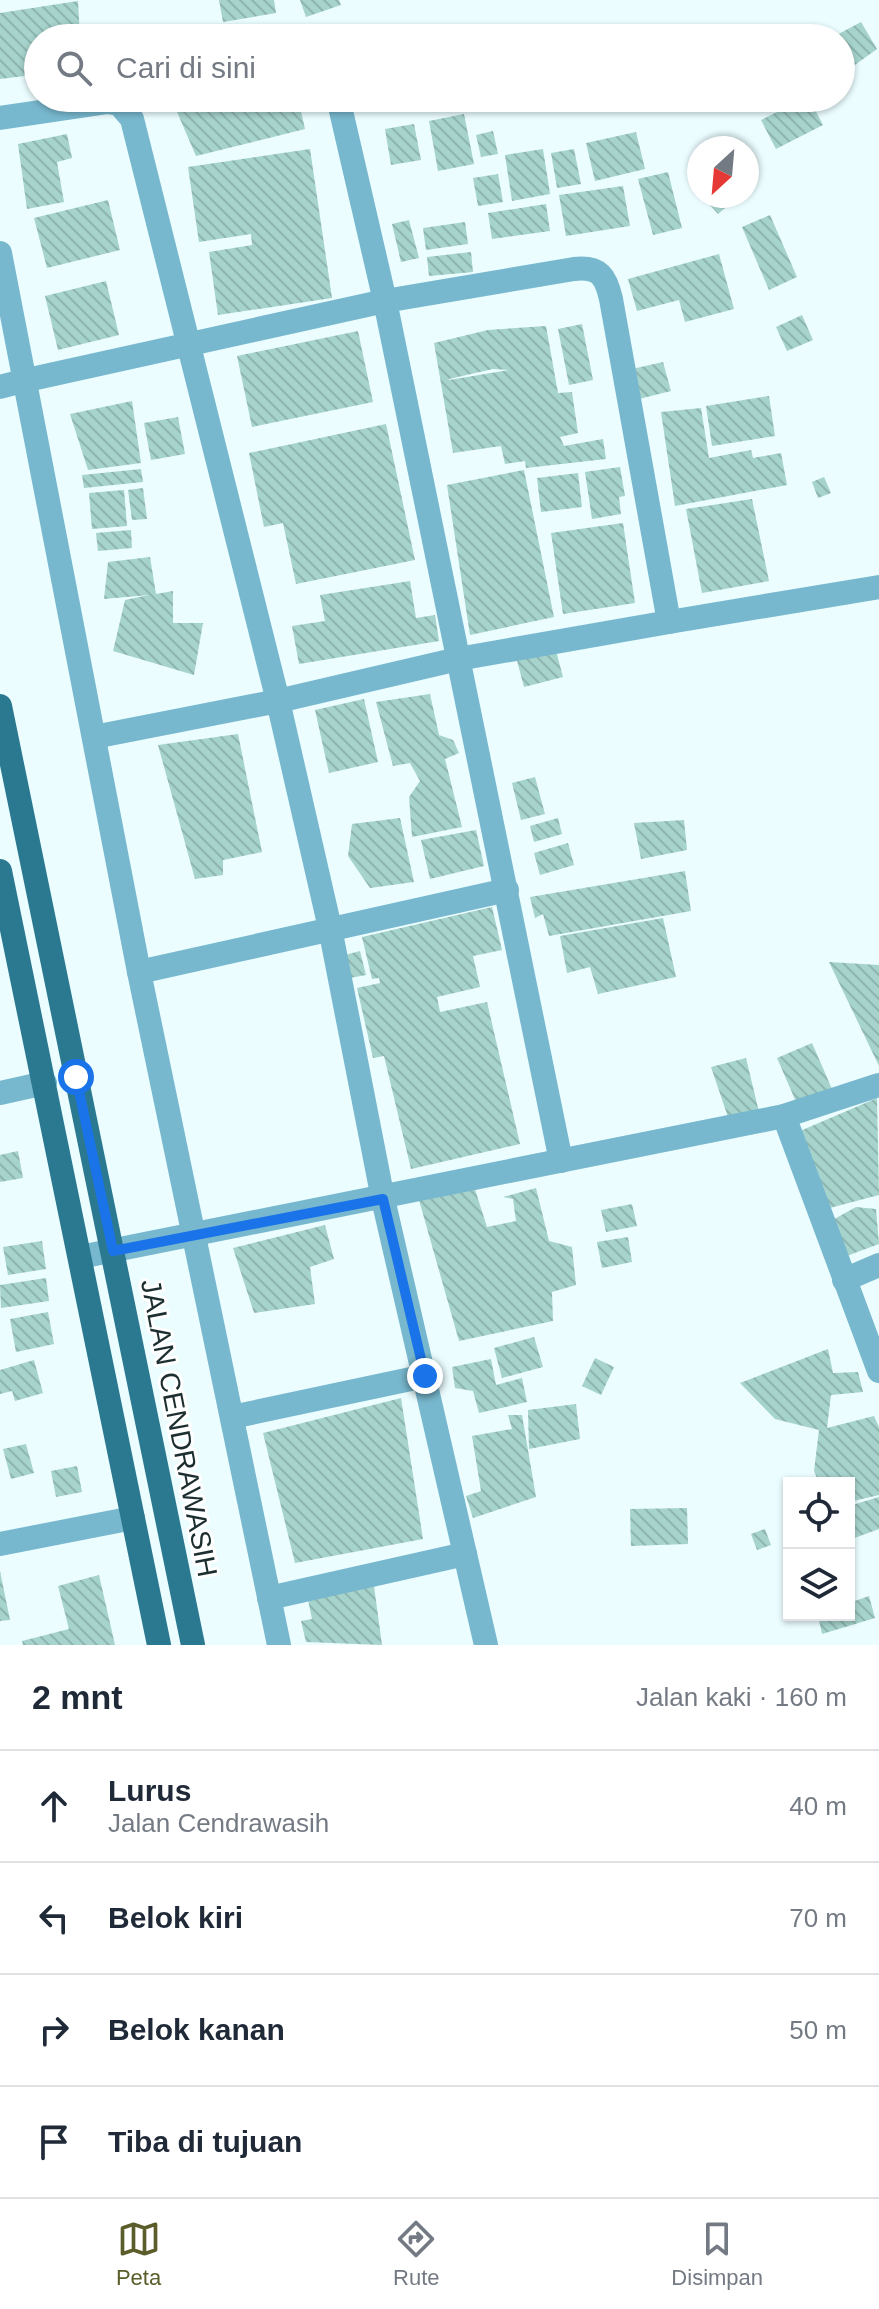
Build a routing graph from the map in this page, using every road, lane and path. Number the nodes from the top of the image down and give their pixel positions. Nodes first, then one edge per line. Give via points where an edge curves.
1 (40, 112) edge
2 (127, 112) edge
3 (341, 112) edge
4 (0, 118) edge
5 (0, 253) edge
6 (385, 301) junction
7 (188, 346) junction
8 (27, 380) junction
9 (0, 387) edge
10 (879, 587) edge
11 (669, 622) junction
12 (458, 659) junction
13 (278, 701) junction
14 (0, 706) edge
15 (94, 737) junction
16 (0, 871) edge
17 (507, 890) junction
18 (330, 928) junction
19 (139, 972) junction
20 (45, 1083) junction
21 (879, 1085) edge
22 (0, 1093) edge
23 (784, 1116) junction
24 (561, 1161) junction
25 (383, 1199) junction
26 (192, 1236) junction
27 (113, 1251) junction
28 (80, 1257) junction
29 (879, 1265) edge
30 (844, 1280) junction
31 (879, 1371) edge
32 (425, 1376) junction
33 (232, 1417) junction
34 (133, 1518) junction
35 (0, 1544) edge
36 (465, 1554) junction
37 (269, 1598) junction
38 (159, 1645) edge
39 (193, 1645) edge
40 (279, 1645) edge
41 (486, 1645) edge

1 - 4 street
2 - 7 street
3 - 6 street
5 - 8 street
6 - 7 street
6 - 11 street via 574,269 601,273 611,299
6 - 12 street
7 - 8 street
7 - 13 street
8 - 9 street
8 - 15 street
10 - 11 street
11 - 12 street
12 - 13 street
12 - 17 street
13 - 15 street
13 - 18 street
14 - 27 main road, JALAN CENDRAWASIH
15 - 19 street
16 - 20 main road
17 - 18 street
17 - 24 street
18 - 19 street
18 - 25 street
19 - 26 street
20 - 22 street
20 - 28 main road
21 - 23 street
23 - 24 street
23 - 30 street
24 - 25 street
25 - 26 street
25 - 32 street
26 - 27 street
26 - 33 street
27 - 28 street
27 - 39 main road, JALAN CENDRAWASIH
28 - 34 main road
29 - 30 street
30 - 31 street
32 - 33 street
32 - 36 street
33 - 37 street
34 - 35 street
34 - 38 main road
36 - 37 street
36 - 41 street
37 - 40 street

